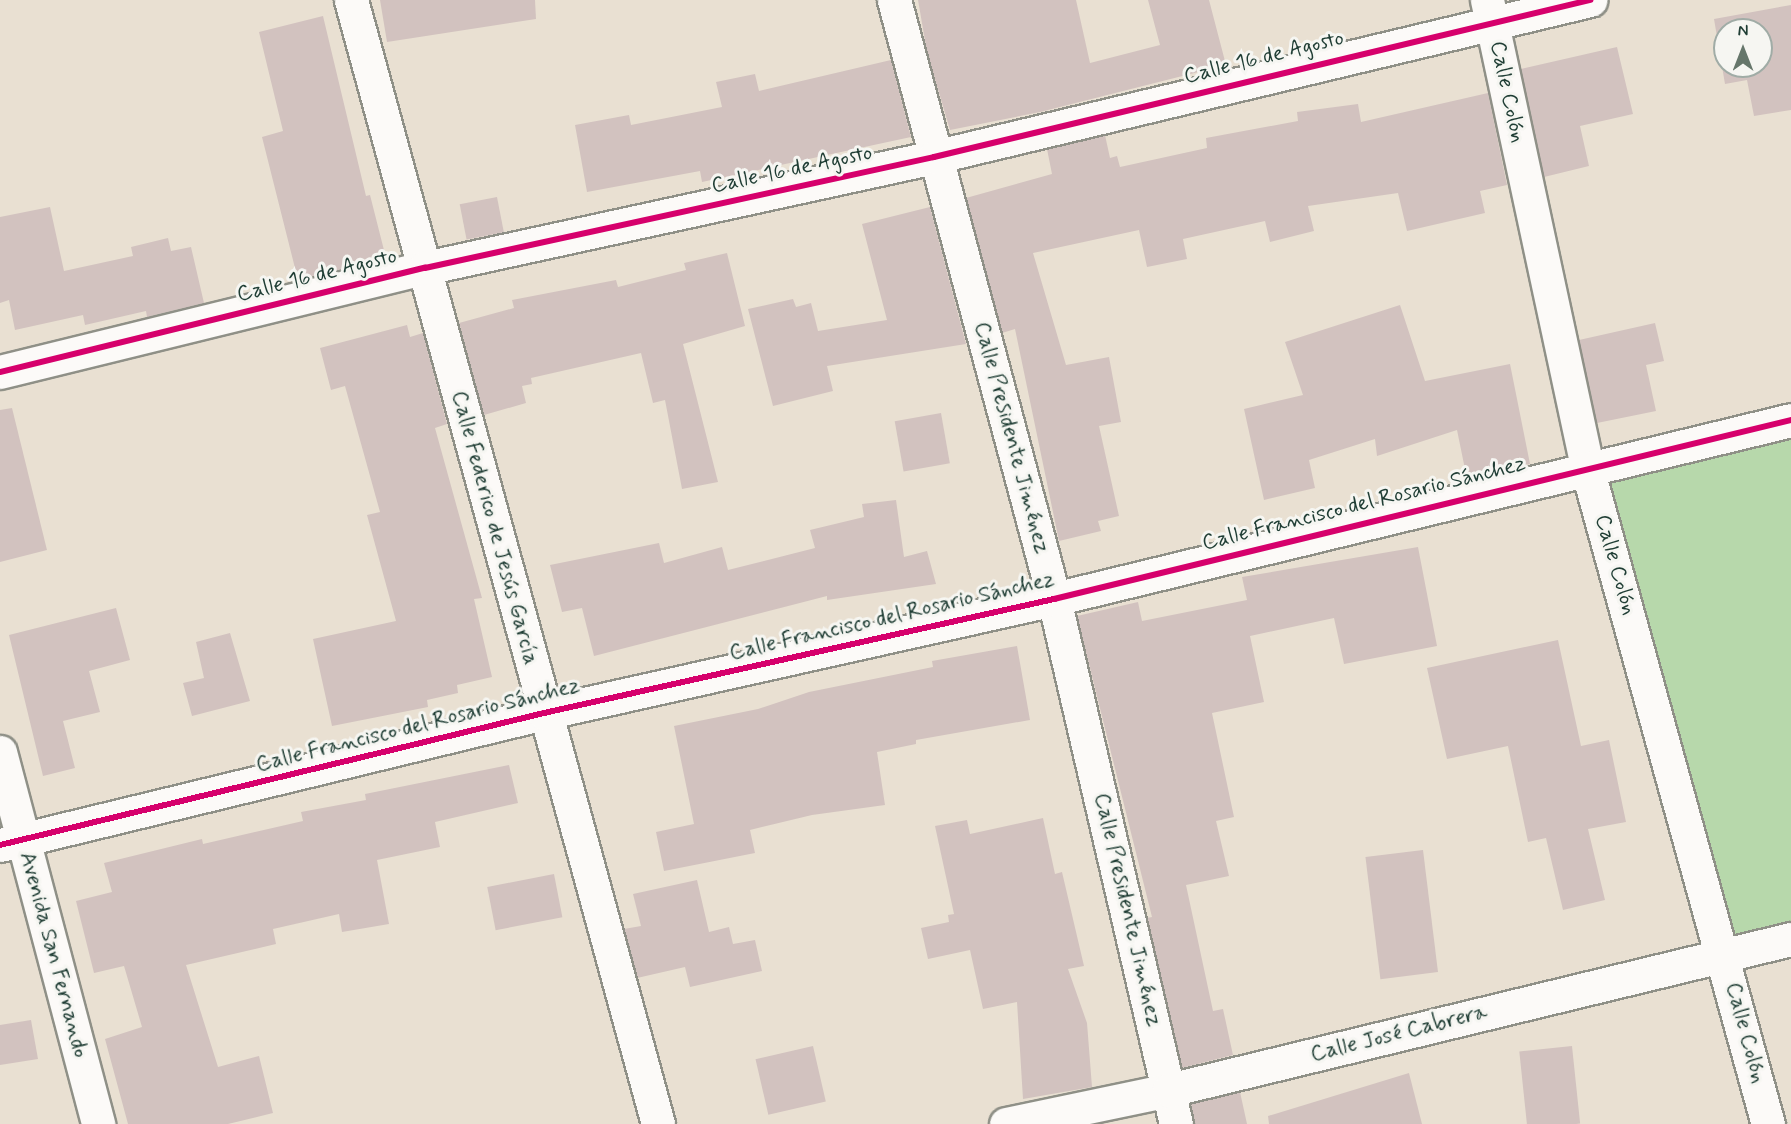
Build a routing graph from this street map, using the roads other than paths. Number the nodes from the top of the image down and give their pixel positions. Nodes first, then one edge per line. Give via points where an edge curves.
1 (351, 0) edge
2 (894, 0) edge
3 (1590, 0) edge
4 (1490, 11) edge
5 (934, 158) junction
6 (425, 268) junction
7 (0, 372) edge
8 (1791, 420) edge
9 (1587, 468) junction
10 (1054, 599) junction
11 (544, 713) junction
12 (0, 752) edge
13 (11, 843) edge
14 (1791, 939) edge
15 (1724, 955) junction
16 (1168, 1090) junction
17 (98, 1124) edge
18 (658, 1124) edge
19 (1006, 1124) edge
20 (1176, 1124) edge
21 (1768, 1124) edge

1 - 6 street, Calle Federico de Jesús García
2 - 5 street, Calle Presidente Jiménez
3 - 4 street, Calle 16 de Agosto
4 - 5 street, Calle 16 de Agosto
4 - 9 street, Calle Colón
5 - 6 street, Calle 16 de Agosto
5 - 10 street, Calle Presidente Jiménez
6 - 7 street, Calle 16 de Agosto
6 - 11 street, Calle Federico de Jesús García
8 - 9 street, Calle Francisco del Rosario Sánchez
9 - 10 street, Calle Francisco del Rosario Sánchez
9 - 15 street, Calle Colón
10 - 11 street, Calle Francisco del Rosario Sánchez
10 - 16 street, Calle Presidente Jiménez
11 - 13 street, Calle Francisco del Rosario Sánchez
11 - 18 street, Calle Federico de Jesús García
12 - 13 street, Avenida San Fernando
13 - 17 street, Avenida San Fernando
14 - 15 street, Calle José Cabrera
15 - 16 street, Calle José Cabrera
15 - 21 street, Calle Colón
16 - 19 street, Calle José Cabrera
16 - 20 street, Calle Presidente Jiménez

